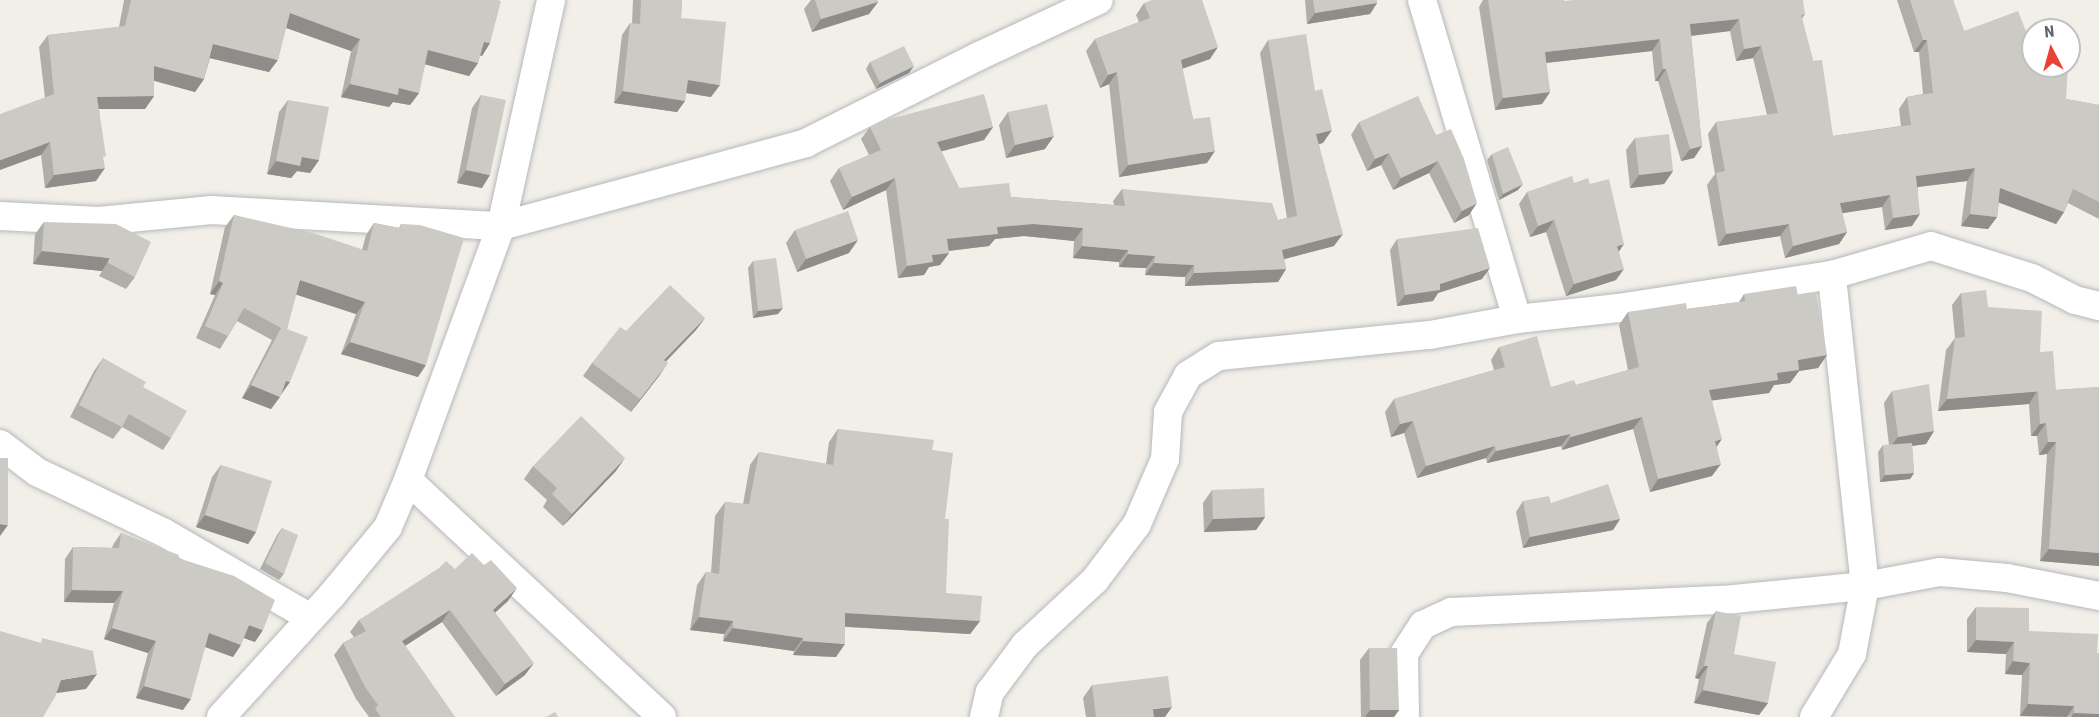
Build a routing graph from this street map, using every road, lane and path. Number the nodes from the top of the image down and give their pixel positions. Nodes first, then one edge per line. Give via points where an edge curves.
1 (551, 0) edge
2 (1099, 0) edge
3 (1422, 0) edge
4 (0, 216) edge
5 (501, 226) junction
6 (1832, 275) junction
7 (2099, 306) edge
8 (1517, 319) junction
9 (0, 444) edge
10 (408, 480) junction
11 (1865, 586) junction
12 (2099, 596) edge
13 (309, 617) junction
14 (221, 717) edge
15 (662, 717) edge
16 (984, 717) edge
17 (1405, 717) edge
18 (1814, 717) edge

1 - 5 street
2 - 5 street via 806,143
3 - 8 street
4 - 5 street via 99,221 212,210
5 - 10 street
6 - 7 street via 1931,246 2032,278 2075,300
6 - 8 street via 1618,308
6 - 11 street
8 - 16 street via 1351,345 1220,356 1188,375 1168,412 1165,459 1137,524 1095,580 1025,645 990,692
9 - 13 street via 38,472 163,532
10 - 13 street via 388,527
10 - 15 street
11 - 12 street via 1940,572 2007,578
11 - 17 street via 1734,599 1451,612 1423,625 1404,654
11 - 18 street via 1852,654
13 - 14 street

